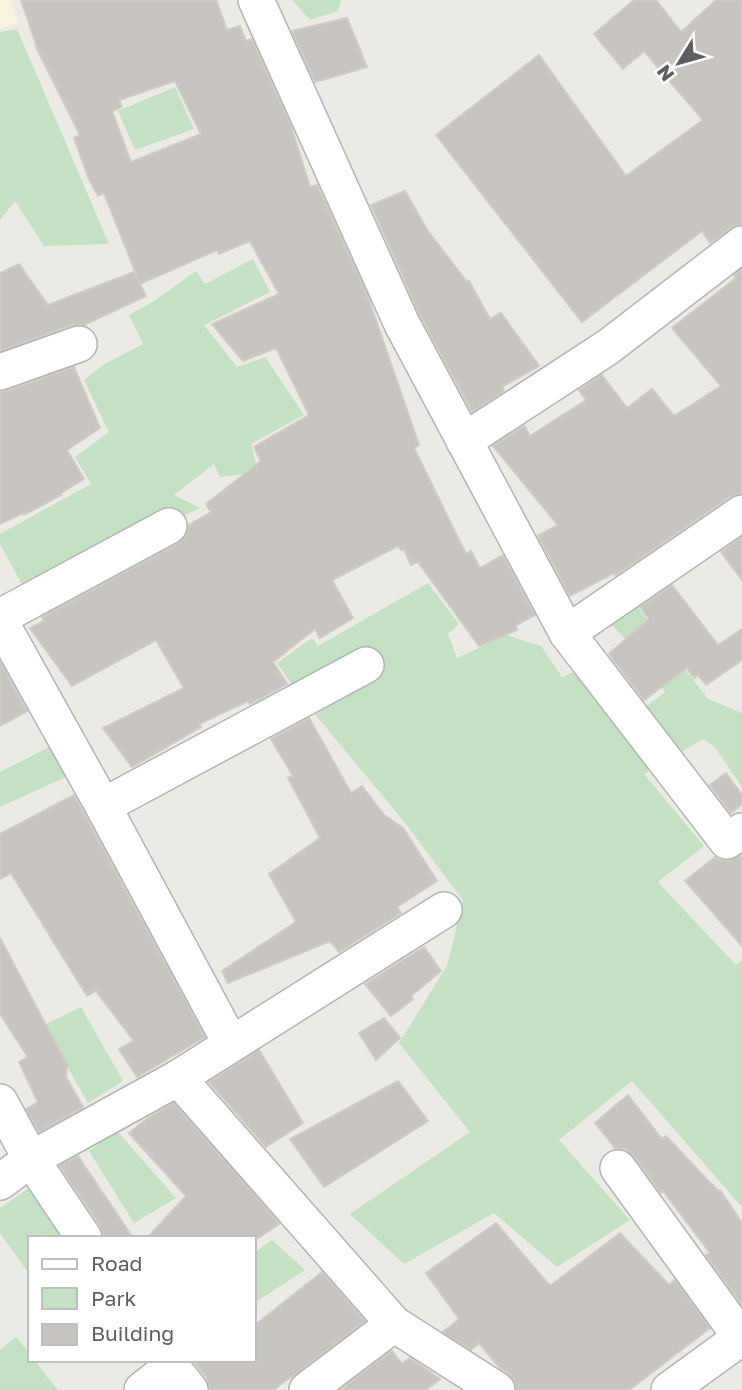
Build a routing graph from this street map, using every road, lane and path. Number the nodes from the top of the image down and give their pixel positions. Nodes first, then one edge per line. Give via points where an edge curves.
1 (256, 0) edge
2 (742, 244) edge
3 (79, 344) dead end
4 (0, 372) edge
5 (464, 441) junction
6 (742, 513) edge
7 (169, 527) dead end
8 (0, 619) edge
9 (567, 633) junction
10 (366, 665) dead end
11 (103, 806) junction
12 (742, 831) edge
13 (444, 911) dead end
14 (231, 1044) junction
15 (178, 1078) junction
16 (0, 1101) edge
17 (31, 1160) junction
18 (618, 1168) dead end
19 (0, 1182) edge
20 (83, 1236) edge
21 (394, 1324) junction
22 (742, 1338) edge
23 (176, 1372) edge
24 (142, 1390) edge
25 (307, 1390) edge
26 (497, 1390) edge
27 (669, 1390) edge

1 - 5 street via 402,324
2 - 5 street via 608,347
3 - 4 street
5 - 9 street
6 - 9 street
7 - 8 street
8 - 11 street
9 - 12 street via 727,841
10 - 11 street
11 - 14 street
13 - 14 street
14 - 15 street
15 - 17 street
15 - 21 street
16 - 17 street
17 - 19 street
17 - 20 street
18 - 22 street
21 - 25 street
21 - 26 street
22 - 27 street
23 - 24 street

